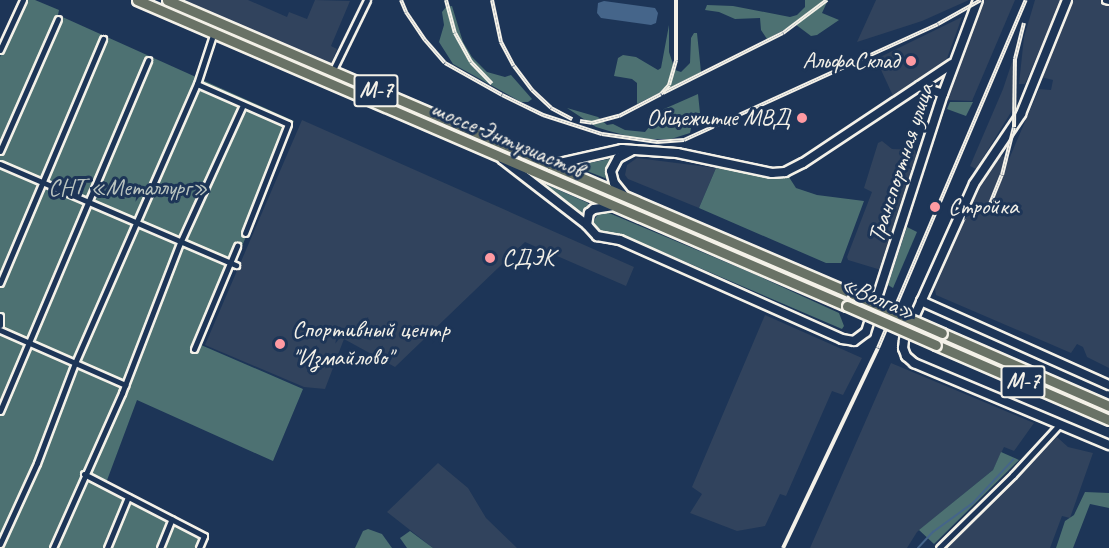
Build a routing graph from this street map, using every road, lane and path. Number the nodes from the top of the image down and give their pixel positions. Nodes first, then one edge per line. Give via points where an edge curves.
1 (23, 0) edge
2 (136, 0) edge
3 (167, 0) edge
4 (367, 0) edge
5 (978, 0) edge
6 (1066, 0) edge
7 (58, 19) dead end
8 (214, 32) junction
9 (103, 39) dead end
10 (0, 50) edge
11 (148, 60) dead end
12 (954, 63) junction
13 (332, 72) junction
14 (928, 81) junction
15 (197, 84) junction
16 (919, 86) junction
17 (944, 90) junction
18 (243, 105) junction
19 (635, 150) junction
20 (0, 151) edge
21 (496, 155) junction
22 (0, 164) edge
23 (548, 165) junction
24 (42, 182) junction
25 (631, 201) junction
26 (87, 202) junction
27 (614, 206) junction
28 (631, 214) joint
29 (135, 223) junction
30 (586, 225) junction
31 (245, 233) dead end
32 (180, 243) junction
33 (237, 246) dead end
34 (234, 264) junction
35 (0, 283) edge
36 (921, 301) junction
37 (0, 316) edge
38 (0, 327) edge
39 (28, 344) junction
40 (194, 349) dead end
41 (75, 363) junction
42 (125, 385) junction
43 (1109, 385) edge
44 (0, 393) edge
45 (4, 401) junction
46 (1109, 405) edge
47 (0, 411) edge
48 (1109, 420) edge
49 (1059, 425) junction
50 (1109, 445) edge
51 (84, 474) junction
52 (128, 497) junction
53 (172, 519) junction
54 (0, 544) edge
55 (53, 548) edge
56 (107, 548) edge
57 (160, 548) edge
58 (199, 548) edge
59 (939, 548) edge

1 - 10 street
2 - 8 highway, шоссе Энтузиастов / М-7
3 - 13 highway, шоссе Энтузиастов / М-7
4 - 13 street
5 - 12 street, Транспортная улица
6 - 36 street via 1021,114 979,174
7 - 20 street
8 - 15 street
8 - 21 highway, шоссе Энтузиастов / М-7
9 - 24 street
11 - 26 street
12 - 14 street
12 - 17 street, Транспортная улица
13 - 23 highway, шоссе Энтузиастов / М-7
14 - 16 street
14 - 17 street
15 - 18 street
15 - 29 street
16 - 17 street
16 - 19 street via 785,172 772,174 678,153
17 - 30 street, Транспортная улица via 866,332 854,341 620,240 597,236
18 - 31 street via 288,124 277,162
18 - 32 street
19 - 23 street via 622,149
19 - 25 street via 618,158 611,171 615,185
21 - 27 highway, шоссе Энтузиастов / М-7
21 - 30 street
22 - 24 street
23 - 25 highway, шоссе Энтузиастов / М-7
24 - 26 street
24 - 35 street
25 - 46 highway, «Волга» / М-7, bridge
26 - 29 street
26 - 39 street
27 - 28 highway, шоссе Энтузиастов / М-7
27 - 30 street via 594,209
28 - 48 highway, «Волга» / М-7, bridge
29 - 32 street
29 - 41 street
32 - 34 street
32 - 42 street
33 - 34 street
34 - 40 street
36 - 43 street
36 - 49 street via 904,340 904,352 909,359
37 - 38 street
38 - 39 street
39 - 41 street
39 - 45 street
41 - 42 street
41 - 54 street via 37,463
42 - 51 street
44 - 45 street
45 - 47 street
49 - 50 street
49 - 59 street
51 - 52 street
51 - 55 street
52 - 53 street
52 - 56 street
53 - 57 street
53 - 58 street via 204,536

